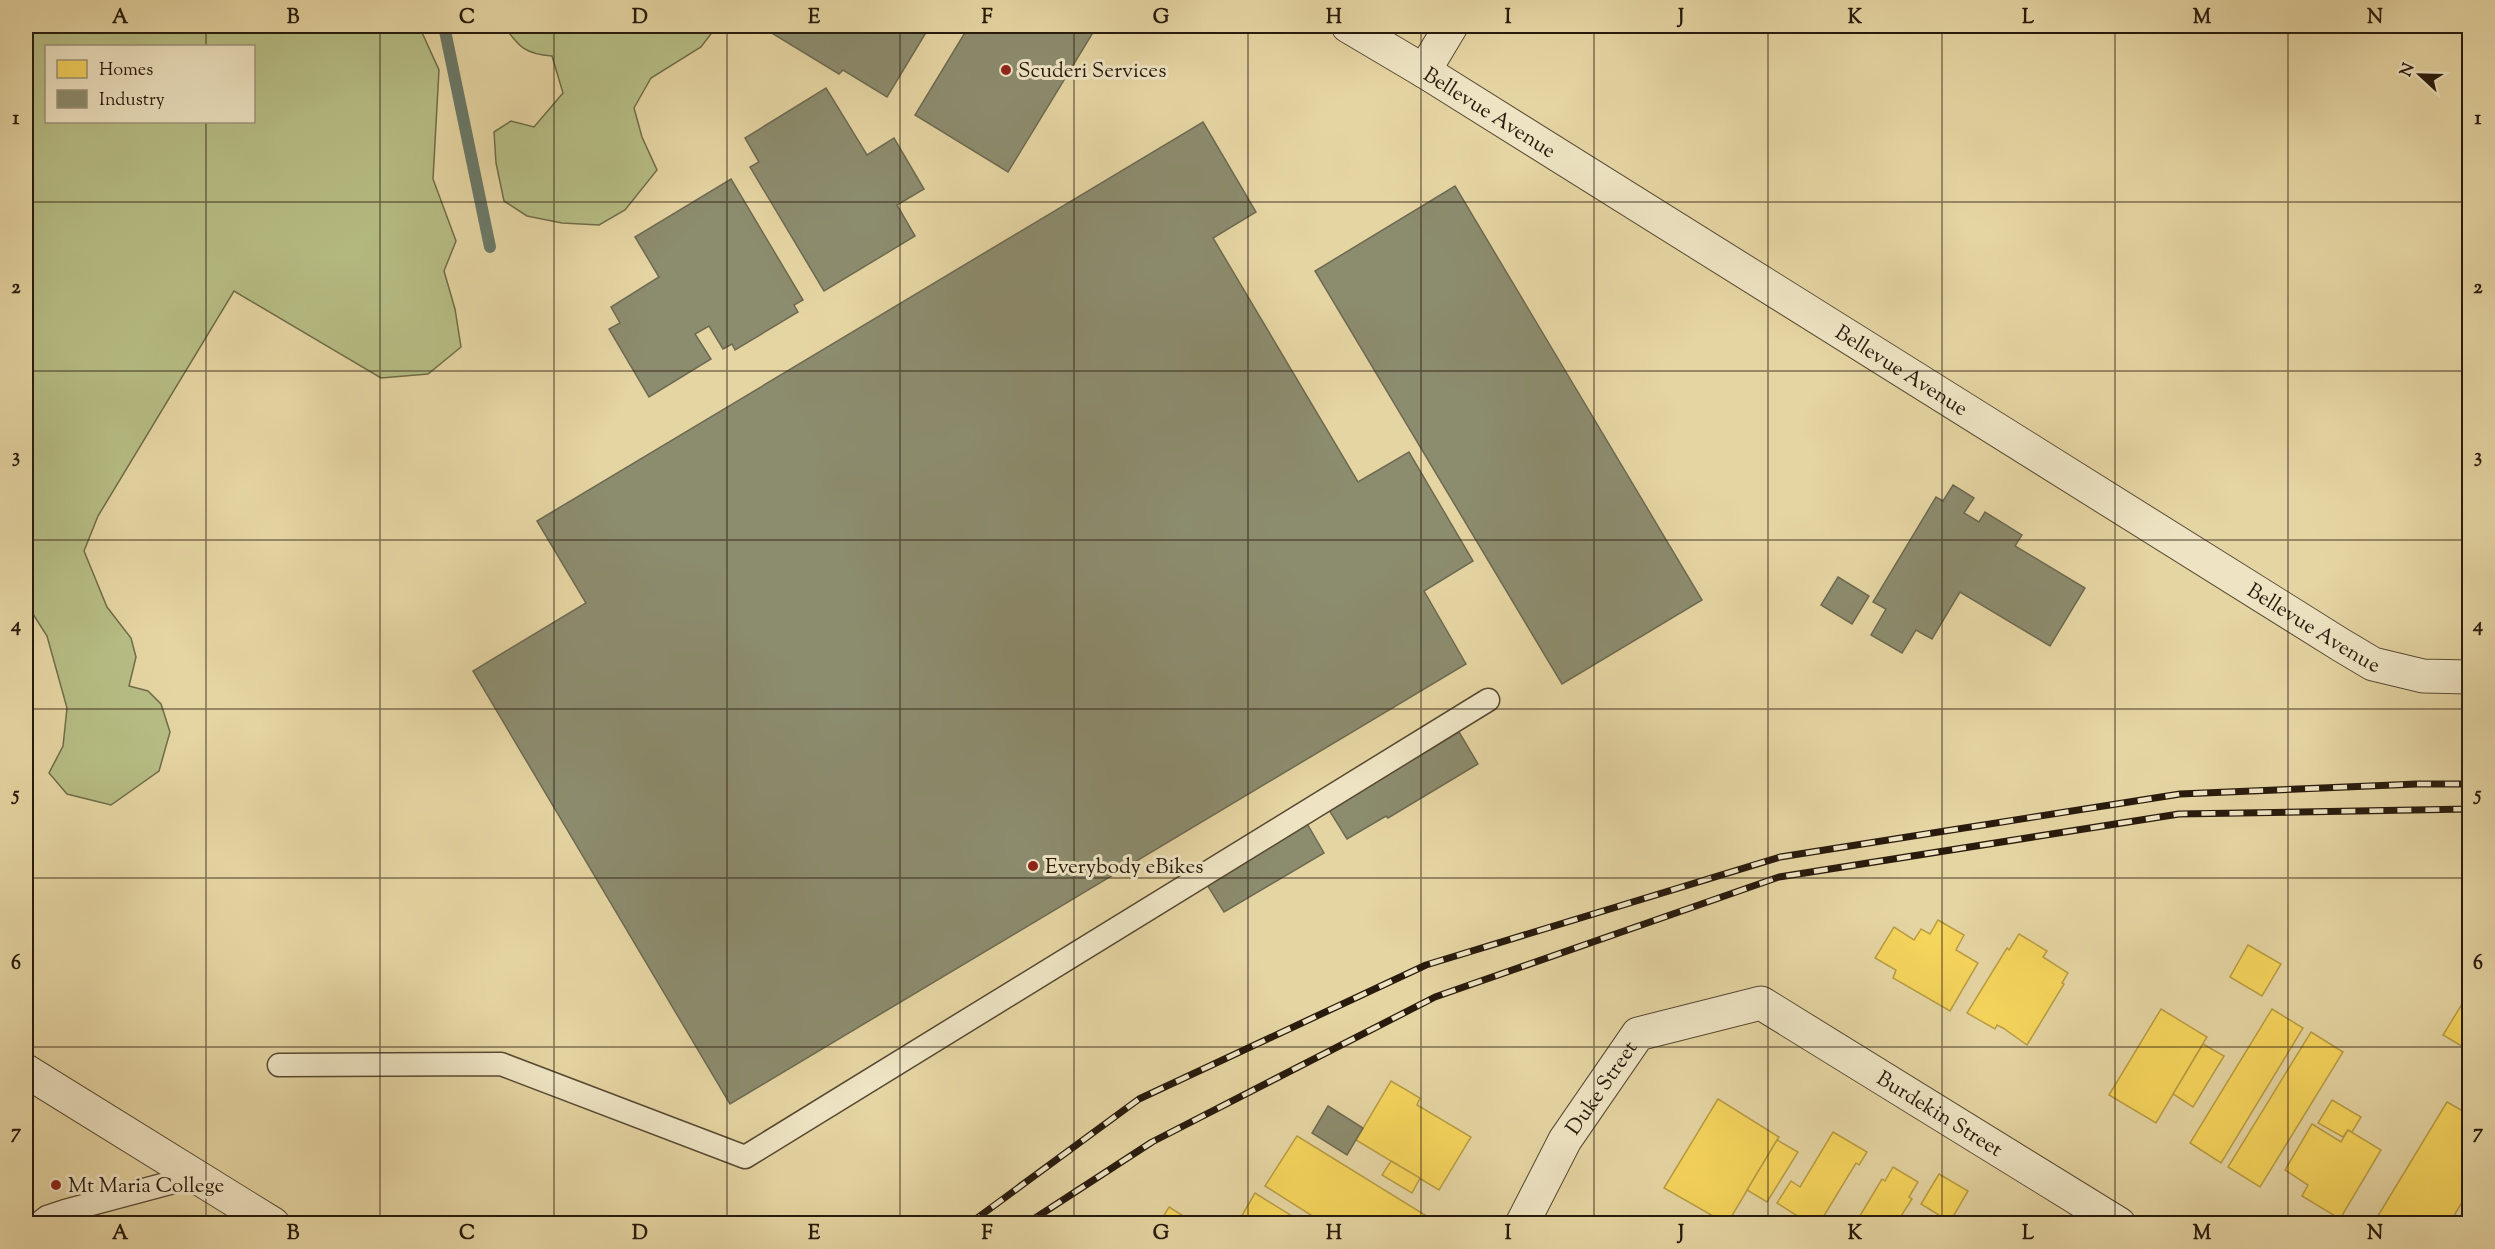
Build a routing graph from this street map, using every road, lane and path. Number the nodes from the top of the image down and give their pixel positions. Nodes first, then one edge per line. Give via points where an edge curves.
1 (1348, 26) edge
2 (1451, 26) edge
3 (1424, 71) junction
4 (2469, 677) edge
5 (1488, 700) dead end
6 (1761, 1004) joint
7 (279, 1065) dead end
8 (26, 1071) edge
9 (196, 1176) junction
10 (38, 1224) edge
11 (273, 1224) edge
12 (1522, 1224) edge
13 (2119, 1224) edge

1 - 3 street, Bellevue Avenue
2 - 3 street
3 - 4 street, Bellevue Avenue via 2373,664 2423,676
5 - 7 lane via 745,1157 501,1064
6 - 12 street, Duke Street via 1638,1034 1565,1140
6 - 13 street, Burdekin Street
8 - 9 street
9 - 10 lane via 65,1211
9 - 11 street

